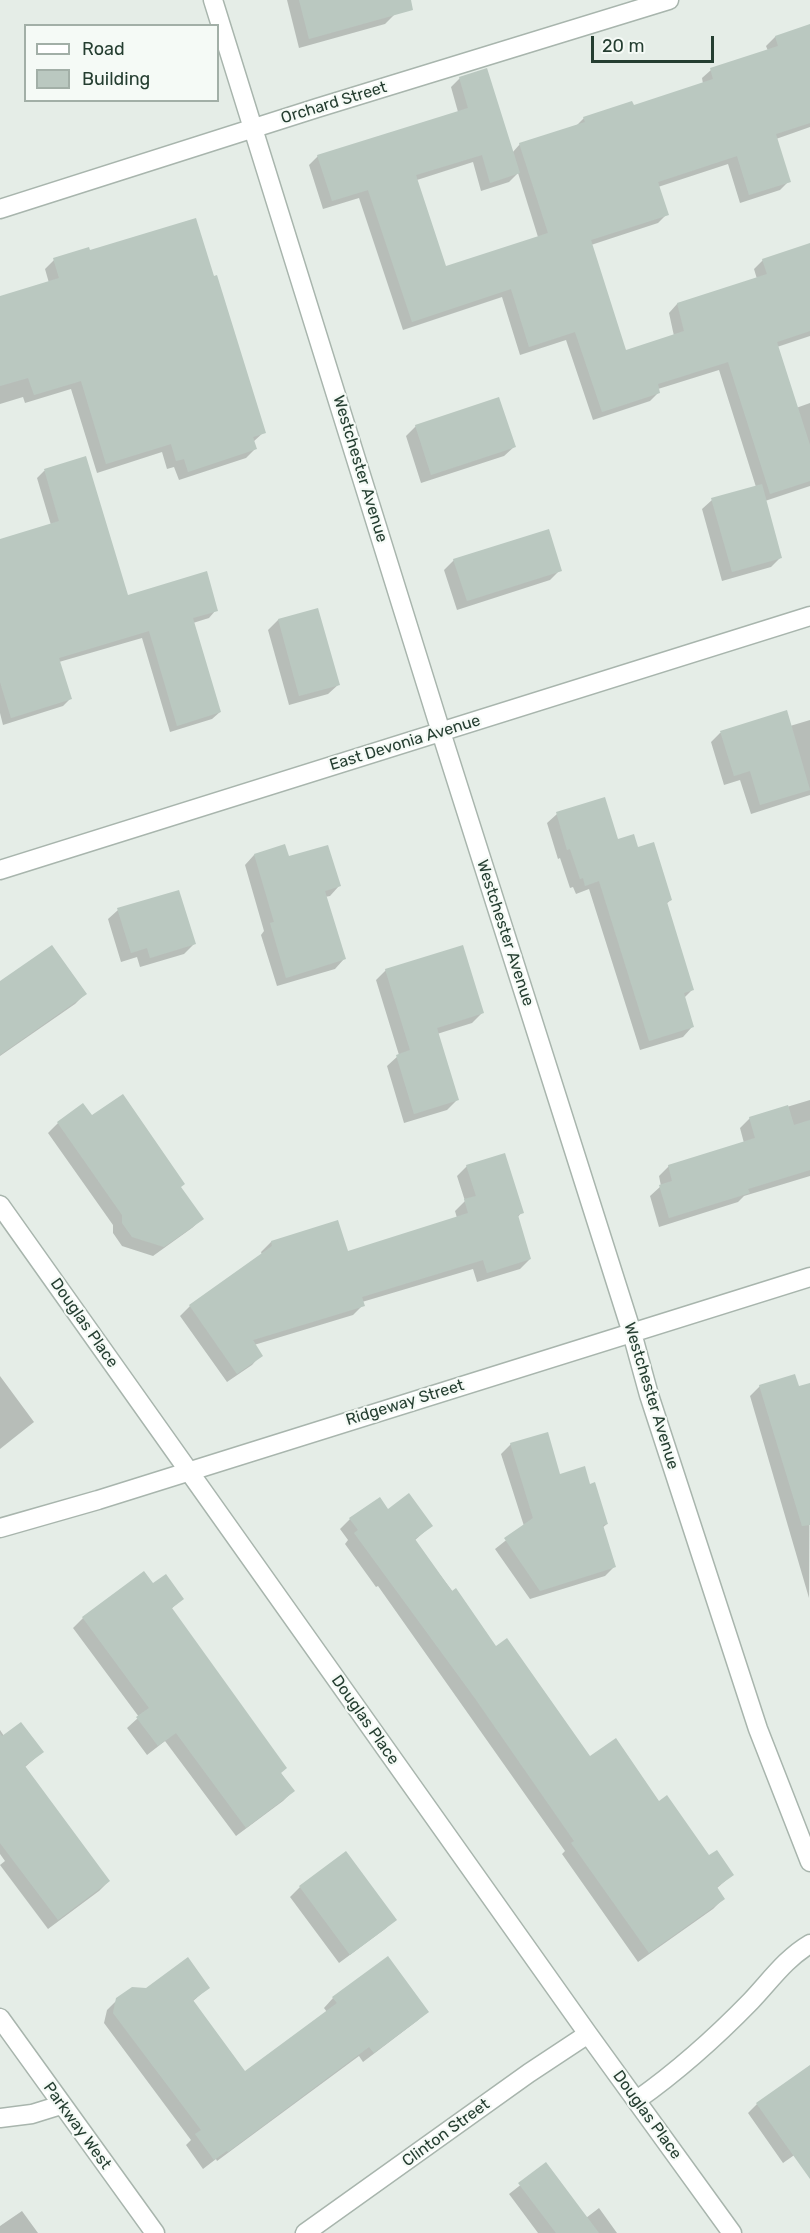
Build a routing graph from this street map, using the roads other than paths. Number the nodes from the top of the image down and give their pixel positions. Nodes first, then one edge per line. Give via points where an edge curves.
1 (213, 0) edge
2 (669, 0) edge
3 (255, 128) junction
4 (0, 209) edge
5 (810, 616) edge
6 (441, 732) junction
7 (0, 870) edge
8 (0, 1205) edge
9 (810, 1277) edge
10 (632, 1333) junction
11 (188, 1471) junction
12 (0, 1528) edge
13 (810, 1862) edge
14 (810, 1944) edge
15 (0, 2018) edge
16 (588, 2034) junction
17 (636, 2100) junction
18 (61, 2105) junction
19 (0, 2118) edge
20 (155, 2233) edge
21 (305, 2233) edge
22 (732, 2233) edge

1 - 3 street, Westchester Avenue
2 - 3 street, Orchard Street
3 - 4 street, Orchard Street
3 - 6 street, Westchester Avenue
5 - 6 street, East Devonia Avenue
6 - 7 street, East Devonia Avenue
6 - 10 street, Westchester Avenue
8 - 11 street, Douglas Place
9 - 10 street, Ridgeway Street
10 - 11 street, Ridgeway Street
10 - 13 street, Westchester Avenue via 755,1718
11 - 12 street, Ridgeway Street
11 - 16 street, Douglas Place
14 - 17 street via 795,1953 701,2049
15 - 18 street, Parkway West
16 - 17 street, Douglas Place
16 - 21 street, Clinton Street
17 - 22 street, Douglas Place
18 - 19 street
18 - 20 street, Parkway West

